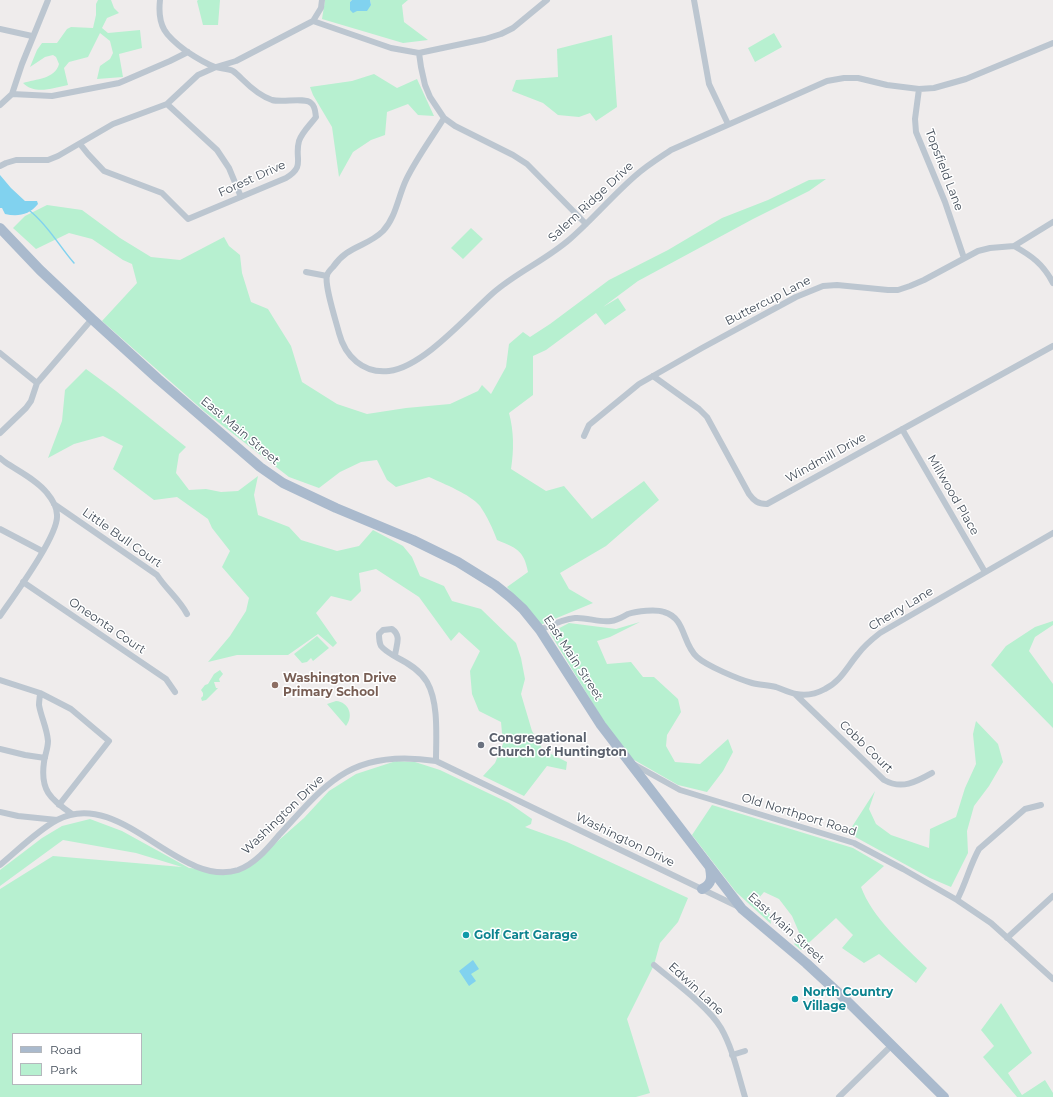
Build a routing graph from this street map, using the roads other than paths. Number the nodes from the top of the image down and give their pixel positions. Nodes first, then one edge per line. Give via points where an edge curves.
1 (48, 0) edge
2 (160, 0) edge
3 (322, 0) edge
4 (547, 0) edge
5 (694, 0) edge
6 (313, 21) junction
7 (0, 29) edge
8 (32, 36) junction
9 (1053, 43) edge
10 (188, 52) junction
11 (419, 53) junction
12 (216, 67) junction
13 (919, 89) junction
14 (12, 94) junction
15 (167, 104) junction
16 (0, 105) edge
17 (444, 118) junction
18 (728, 124) junction
19 (80, 144) junction
20 (0, 166) edge
21 (241, 197) junction
22 (1053, 222) edge
23 (586, 224) junction
24 (1, 233) edge
25 (1014, 246) junction
26 (964, 258) junction
27 (306, 272) dead end
28 (327, 276) junction
29 (1053, 283) edge
30 (92, 319) junction
31 (1053, 346) edge
32 (0, 352) edge
33 (653, 376) junction
34 (37, 382) junction
35 (902, 429) junction
36 (0, 433) edge
37 (584, 436) dead end
38 (0, 458) edge
39 (54, 504) junction
40 (0, 529) edge
41 (1053, 533) edge
42 (42, 551) junction
43 (986, 572) junction
44 (23, 582) junction
45 (0, 603) edge
46 (6, 606) junction
47 (187, 614) dead end
48 (0, 616) edge
49 (540, 630) junction
50 (395, 656) dead end
51 (0, 680) edge
52 (175, 692) dead end
53 (40, 693) junction
54 (795, 694) junction
55 (0, 749) edge
56 (45, 758) junction
57 (626, 759) junction
58 (436, 761) junction
59 (932, 773) dead end
60 (59, 805) junction
61 (1041, 805) dead end
62 (0, 812) edge
63 (72, 814) junction
64 (57, 820) junction
65 (0, 865) edge
66 (710, 868) junction
67 (702, 889) junction
68 (1053, 896) edge
69 (957, 900) junction
70 (742, 909) junction
71 (1007, 938) junction
72 (654, 965) dead end
73 (1053, 979) edge
74 (892, 1045) junction
75 (745, 1051) dead end
76 (732, 1055) junction
77 (745, 1097) edge
78 (839, 1097) edge
79 (944, 1097) edge

1 - 8 street
2 - 10 street, Forest Drive via 159,11 165,31
3 - 6 street via 321,8
4 - 11 street via 513,28 501,34
5 - 18 street via 709,84
6 - 11 street via 391,48
6 - 12 street via 236,62
7 - 8 street
8 - 14 street
9 - 13 street, Salem Ridge Drive via 966,79 934,88
10 - 12 street, Forest Drive
10 - 14 street via 119,83 52,96
11 - 17 street via 425,85
12 - 15 street via 198,75
12 - 21 street, Forest Drive via 233,71 254,90 268,98 284,102 303,100 311,103 315,109 316,117 300,140 298,167 293,174
13 - 18 street, Salem Ridge Drive via 858,78 827,81
13 - 26 street, Topsfield Lane via 916,132 945,202
14 - 16 street
15 - 19 street via 113,124
15 - 21 street via 217,150 229,168
17 - 23 street via 527,164
17 - 28 street via 412,168 390,223 373,239 339,258
18 - 23 street, Salem Ridge Drive via 672,150 651,163
19 - 20 street via 48,160 16,160
19 - 21 street, Forest Drive via 104,171 162,193 188,219
22 - 25 street, Buttercup Lane
23 - 28 street, Salem Ridge Drive via 557,250 494,292 426,354 415,362 389,371 363,367 353,360 346,350 327,288
24 - 30 main road, East Main Street
25 - 26 street, Buttercup Lane via 990,248
25 - 29 street via 1030,254
26 - 33 street, Buttercup Lane via 924,280 898,290 837,286 823,286 811,290
27 - 28 street
30 - 34 street
30 - 49 main road, East Main Street via 260,467 283,482 336,508 458,562 510,597
31 - 35 street, Windmill Drive
32 - 34 street
33 - 35 street, Windmill Drive via 707,417 749,494 760,504 767,504
33 - 37 street, Buttercup Lane via 611,405 589,425
34 - 36 street via 26,408
35 - 43 street, Millwood Place
38 - 39 street via 39,485
39 - 42 street via 56,524
39 - 47 street, Little Bull Court via 157,575
40 - 42 street
41 - 43 street, Cherry Lane
42 - 44 street
43 - 54 street, Cherry Lane via 880,633 867,643 844,675 826,689 815,694
44 - 46 street
44 - 52 street, Oneonta Court via 166,679
45 - 46 street
46 - 48 street
49 - 54 street, Cherry Lane via 576,618 610,621 644,611 663,611 674,616 680,623 690,649 696,657 743,680
49 - 57 main road, East Main Street
50 - 58 street via 420,673 432,694
51 - 53 street
53 - 56 street via 39,704 48,742
53 - 60 street via 71,709 109,741
54 - 59 street, Cobb Court via 884,780 892,784 908,784
55 - 56 street
56 - 60 street via 44,785 48,794
57 - 66 main road, East Main Street
57 - 69 street, Old Northport Road via 680,790 854,843
58 - 63 street, Washington Drive via 415,758 378,761 340,775 314,798 265,851 238,870 205,870 190,864 115,820 96,814
58 - 67 street, Washington Drive
60 - 63 street
61 - 69 street via 1025,809 979,849
62 - 64 street
63 - 64 street, Washington Drive
64 - 65 street, Washington Drive
66 - 67 main road via 712,878 707,887
66 - 70 main road, East Main Street
67 - 70 street, Washington Drive
68 - 71 street
69 - 71 street, Old Northport Road via 991,923
70 - 74 main road, East Main Street via 806,963
71 - 73 street, Old Northport Road
72 - 76 street, Edwin Lane via 714,1019
74 - 78 street
74 - 79 main road, East Main Street
75 - 76 street
76 - 77 street, Edwin Lane

